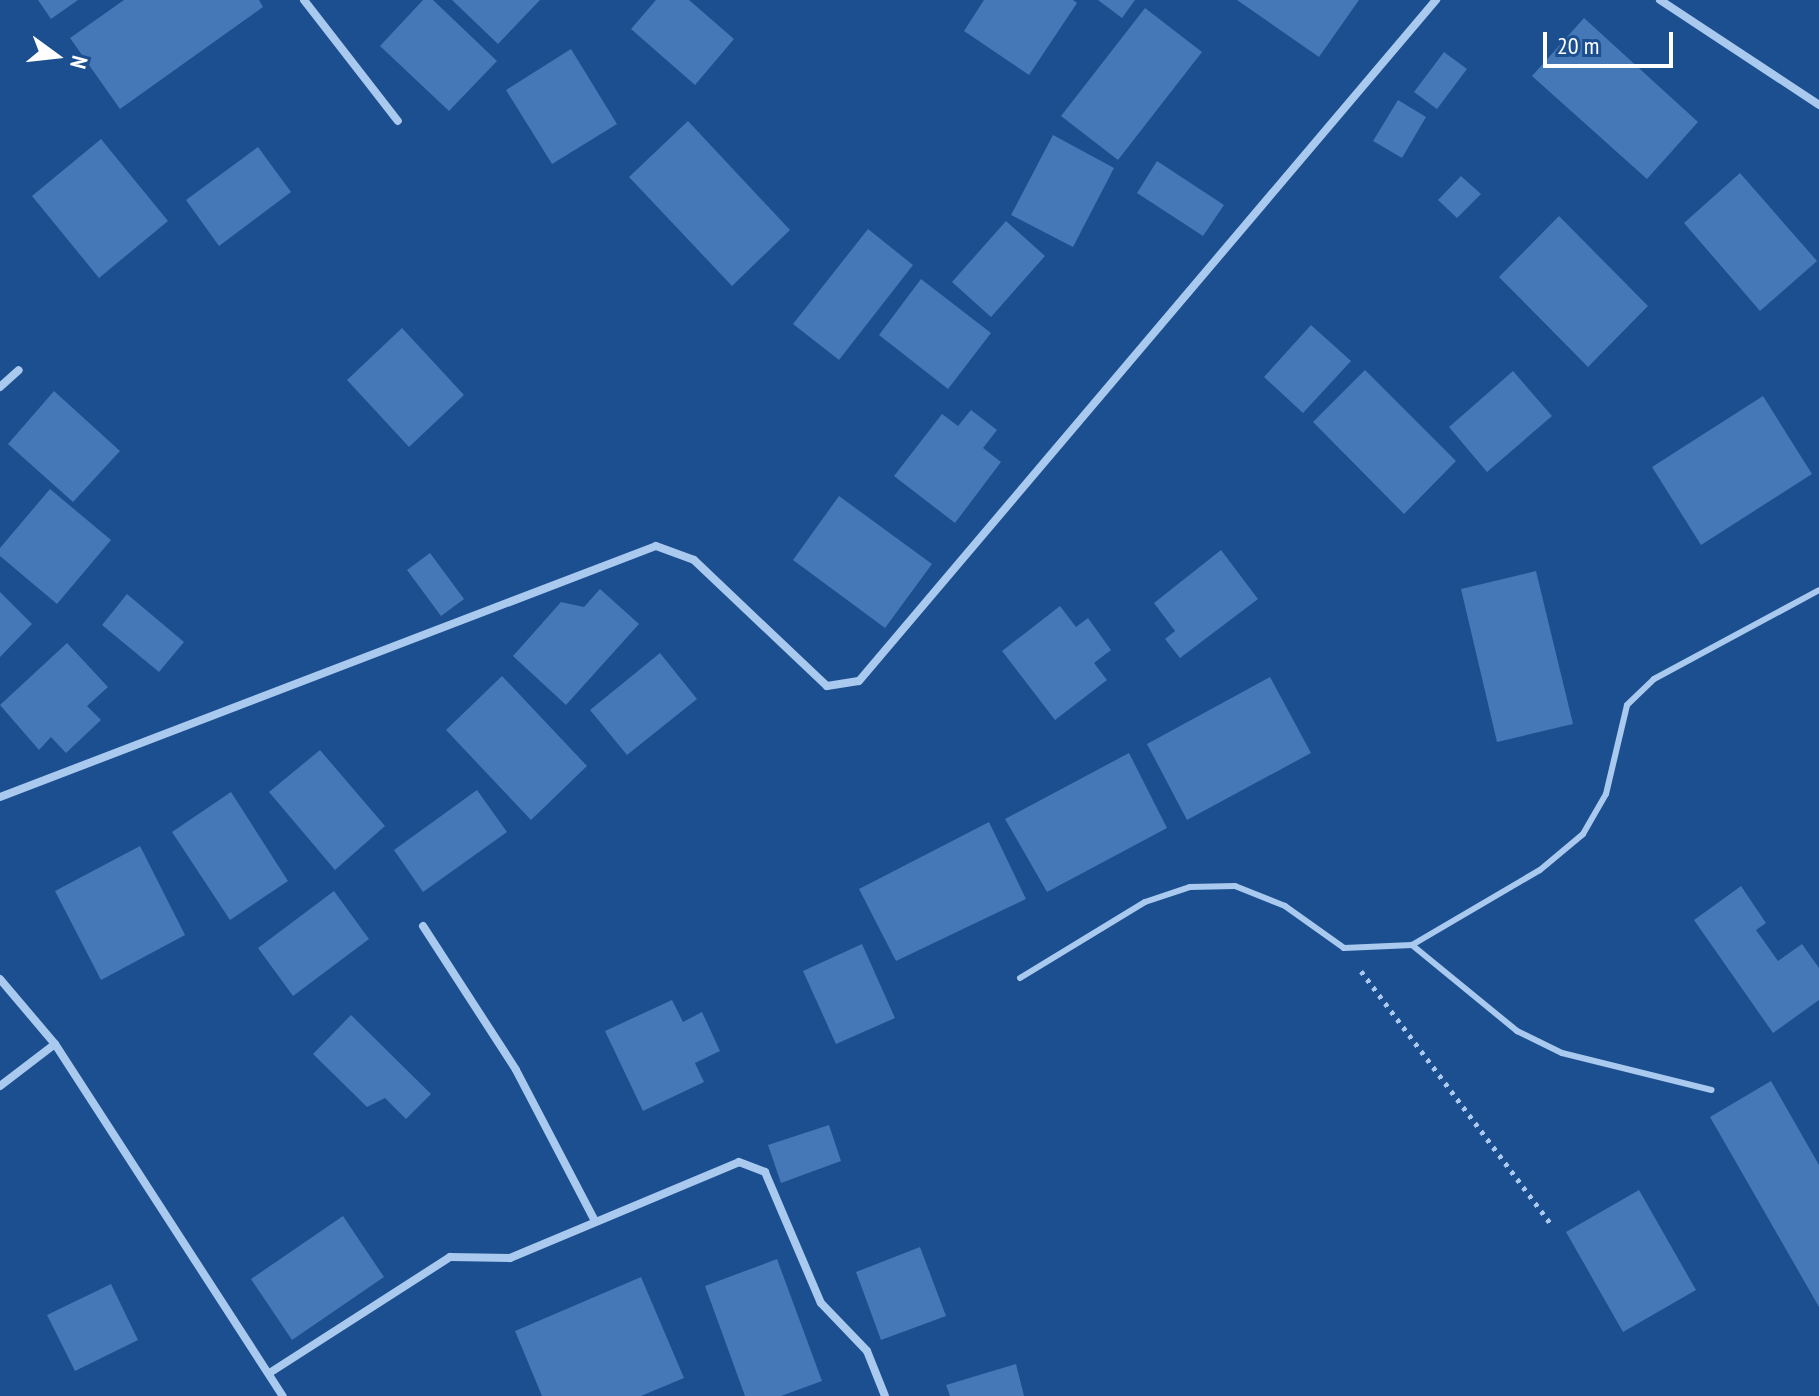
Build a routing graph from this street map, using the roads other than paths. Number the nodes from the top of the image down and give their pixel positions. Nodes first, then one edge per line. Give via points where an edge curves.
1 (304, 0) edge
2 (1660, 0) edge
3 (1432, 1) edge
4 (1819, 105) edge
5 (398, 121) dead end
6 (19, 370) dead end
7 (0, 387) edge
8 (1819, 590) edge
9 (0, 797) edge
10 (423, 926) dead end
11 (1412, 945) junction
12 (1020, 978) dead end
13 (0, 979) edge
14 (55, 1044) junction
15 (0, 1086) edge
16 (1711, 1090) dead end
17 (595, 1221) junction
18 (271, 1372) junction
19 (283, 1396) edge
20 (885, 1396) edge

1 - 5 street
2 - 4 street
3 - 9 street via 859,681 827,686 694,560 656,546
6 - 7 street
8 - 11 lane via 1654,679 1627,705 1606,794 1583,834 1540,870
10 - 17 street via 516,1070
11 - 12 lane via 1344,948 1285,906 1235,886 1190,887 1145,902
11 - 16 lane via 1485,1010 1528,1037 1562,1053
13 - 14 street
14 - 15 street
14 - 18 street
17 - 18 street via 510,1258 450,1257
17 - 20 street via 739,1162 765,1172 821,1303 867,1351
18 - 19 street

